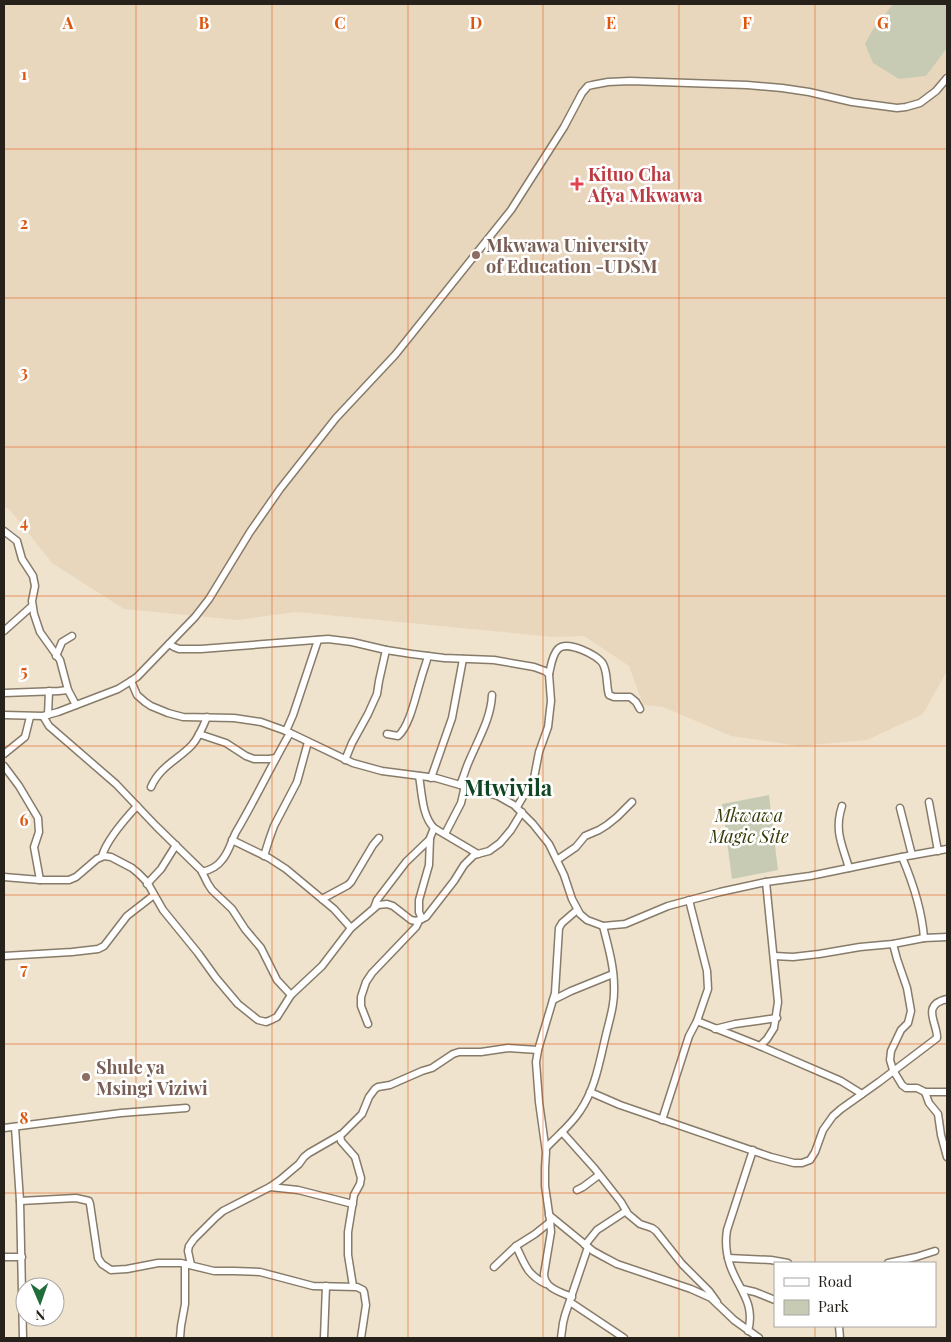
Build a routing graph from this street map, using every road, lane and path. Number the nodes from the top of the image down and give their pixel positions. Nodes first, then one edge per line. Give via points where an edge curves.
1 (947, 78) edge
2 (4, 531) edge
3 (32, 606) junction
4 (4, 631) edge
5 (72, 636) dead end
6 (318, 640) junction
7 (169, 644) junction
8 (386, 650) junction
9 (56, 656) junction
10 (428, 656) junction
11 (463, 659) junction
12 (549, 674) junction
13 (131, 682) junction
14 (68, 690) junction
15 (48, 692) junction
16 (4, 693) edge
17 (492, 695) dead end
18 (76, 705) junction
19 (640, 709) dead end
20 (4, 715) edge
21 (45, 715) junction
22 (30, 717) junction
23 (207, 717) junction
24 (288, 732) junction
25 (199, 734) junction
26 (387, 734) dead end
27 (308, 742) junction
28 (4, 754) edge
29 (276, 758) junction
30 (345, 760) junction
31 (4, 766) edge
32 (419, 776) junction
33 (431, 778) junction
34 (463, 785) junction
35 (151, 786) dead end
36 (632, 802) dead end
37 (929, 802) dead end
38 (137, 806) junction
39 (842, 806) dead end
40 (900, 808) dead end
41 (519, 810) junction
42 (434, 828) junction
43 (445, 834) junction
44 (379, 838) dead end
45 (232, 840) junction
46 (430, 840) junction
47 (176, 845) junction
48 (947, 849) edge
49 (938, 851) junction
50 (478, 854) junction
51 (912, 855) junction
52 (102, 856) junction
53 (264, 856) junction
54 (902, 857) junction
55 (557, 860) junction
56 (849, 868) junction
57 (202, 872) junction
58 (4, 877) edge
59 (40, 880) junction
60 (766, 882) junction
61 (148, 884) junction
62 (154, 895) junction
63 (322, 899) junction
64 (688, 900) junction
65 (373, 909) junction
66 (578, 910) junction
67 (421, 920) junction
68 (603, 926) junction
69 (351, 928) junction
70 (947, 937) edge
71 (924, 938) junction
72 (894, 944) junction
73 (4, 956) edge
74 (774, 956) junction
75 (613, 974) junction
76 (291, 995) junction
77 (947, 999) edge
78 (553, 1000) junction
79 (776, 1018) junction
80 (697, 1021) junction
81 (368, 1024) dead end
82 (715, 1029) junction
83 (760, 1046) junction
84 (538, 1050) junction
85 (893, 1070) junction
86 (590, 1092) junction
87 (925, 1092) junction
88 (947, 1092) edge
89 (862, 1094) junction
90 (186, 1108) dead end
91 (662, 1120) junction
92 (15, 1127) junction
93 (4, 1128) edge
94 (562, 1132) junction
95 (340, 1135) junction
96 (546, 1148) junction
97 (753, 1150) junction
98 (947, 1157) edge
99 (599, 1175) junction
100 (270, 1186) junction
101 (577, 1190) dead end
102 (20, 1201) junction
103 (353, 1204) junction
104 (626, 1211) junction
105 (550, 1218) junction
106 (516, 1246) junction
107 (587, 1246) junction
108 (935, 1251) dead end
109 (4, 1257) edge
110 (22, 1257) junction
111 (728, 1258) junction
112 (782, 1262) edge
113 (893, 1262) edge
114 (188, 1264) junction
115 (494, 1267) dead end
116 (546, 1284) junction
117 (326, 1286) junction
118 (353, 1286) junction
119 (742, 1289) junction
120 (571, 1299) junction
121 (774, 1300) edge
122 (719, 1305) junction
123 (748, 1330) junction
124 (560, 1337) edge
125 (23, 1338) edge
126 (180, 1338) edge
127 (324, 1338) edge
128 (361, 1338) edge
129 (624, 1338) edge
130 (743, 1338) edge
131 (759, 1338) edge

1 - 7 street via 920,103 897,108 747,85 630,81 588,86 511,210 395,355 336,418 266,508 209,599
2 - 3 street via 17,541 22,560 34,580
3 - 4 street
3 - 9 street via 40,632
5 - 9 street via 62,642
6 - 7 street via 201,649 179,649
6 - 8 street via 340,640
6 - 24 street
7 - 13 street
8 - 10 street
8 - 30 street via 377,694
9 - 14 street
10 - 11 street
10 - 26 street via 404,730 398,736
11 - 12 street via 494,660 534,667
11 - 33 street via 452,718
12 - 19 street via 557,649 562,646 575,648 603,663 609,695 629,697
12 - 41 street via 551,701 548,727 534,778
13 - 18 street
13 - 23 street via 137,694 151,706 178,716
14 - 15 street
14 - 18 street
15 - 16 street
15 - 21 street
17 - 34 street via 489,716 469,760
18 - 21 street
20 - 22 street
21 - 22 street
21 - 38 street via 49,726
22 - 28 street via 25,737
23 - 24 street via 247,719
23 - 25 street
24 - 27 street
24 - 29 street
25 - 29 street via 226,743 254,759
25 - 35 street via 188,749 165,767
27 - 30 street
27 - 53 street via 298,782 274,826
29 - 45 street
30 - 32 street via 382,771
31 - 59 street via 38,818 39,832 34,847
32 - 33 street
32 - 42 street via 424,813
33 - 34 street
34 - 41 street via 498,796
34 - 43 street via 461,803
36 - 55 street via 617,817 585,836
37 - 49 street
38 - 47 street
38 - 52 street
39 - 56 street via 838,834
40 - 51 street
41 - 50 street via 511,830 500,843
41 - 55 street via 534,824
42 - 43 street
42 - 46 street
43 - 50 street
44 - 63 street via 351,882
45 - 53 street
45 - 57 street via 221,862
46 - 65 street via 406,862
46 - 67 street via 429,865 419,900
47 - 57 street
47 - 61 street
48 - 49 street
49 - 51 street
50 - 67 street via 464,865 432,910
51 - 54 street
52 - 59 street via 72,879
52 - 61 street via 132,868
53 - 63 street via 286,869
54 - 56 street
54 - 71 street via 918,902
55 - 66 street
56 - 60 street
57 - 76 street via 212,890 261,948 277,980
58 - 59 street
60 - 64 street
60 - 74 street
61 - 62 street
62 - 73 street via 127,916 104,946 98,949
62 - 76 street via 216,978 252,1016 266,1022 272,1020
63 - 69 street
64 - 68 street via 625,924
64 - 80 street via 708,983
65 - 67 street via 387,904 411,920
65 - 69 street
66 - 68 street via 587,920
66 - 78 street via 560,928
67 - 81 street via 366,982 361,1006
68 - 75 street
69 - 76 street via 322,966
70 - 71 street
71 - 72 street
72 - 74 street via 801,956
72 - 85 street via 911,1011 908,1023 891,1051
74 - 79 street via 778,1002
75 - 78 street
75 - 86 street via 614,1004
77 - 85 street via 937,1003 932,1012 938,1036
78 - 84 street
79 - 82 street
79 - 83 street via 774,1028
80 - 82 street
80 - 91 street via 689,1036
82 - 83 street
83 - 89 street
84 - 95 street via 508,1048 453,1054 432,1068 375,1089 362,1114
84 - 96 street via 537,1088
85 - 87 street via 903,1086
85 - 89 street
86 - 91 street
86 - 94 street via 579,1113
87 - 88 street
87 - 98 street via 938,1114
89 - 97 street via 830,1120 807,1162 798,1164
90 - 92 street
91 - 97 street
92 - 93 street
92 - 102 street
94 - 96 street
94 - 99 street
95 - 100 street via 309,1153
95 - 103 street via 341,1141 355,1157 360,1175
96 - 105 street via 545,1186
97 - 111 street via 727,1230
99 - 101 street
99 - 104 street
100 - 103 street
100 - 114 street via 216,1216 189,1246
102 - 110 street
102 - 114 street via 76,1198 89,1201 98,1258 111,1270
103 - 118 street via 347,1242
104 - 107 street via 597,1230
104 - 122 street via 640,1224 656,1231
105 - 106 street via 535,1234
105 - 107 street
105 - 116 street via 544,1274
106 - 115 street
106 - 116 street via 529,1272
107 - 120 street
107 - 122 street via 617,1264 691,1289
108 - 113 street
109 - 110 street
110 - 125 street
111 - 112 street
111 - 119 street
114 - 117 street via 214,1271 260,1272 308,1285
114 - 126 street
116 - 120 street
117 - 118 street
117 - 127 street
118 - 128 street via 363,1290 366,1298
119 - 121 street
119 - 123 street via 750,1310
120 - 124 street
120 - 129 street
122 - 123 street
123 - 130 street
123 - 131 street

